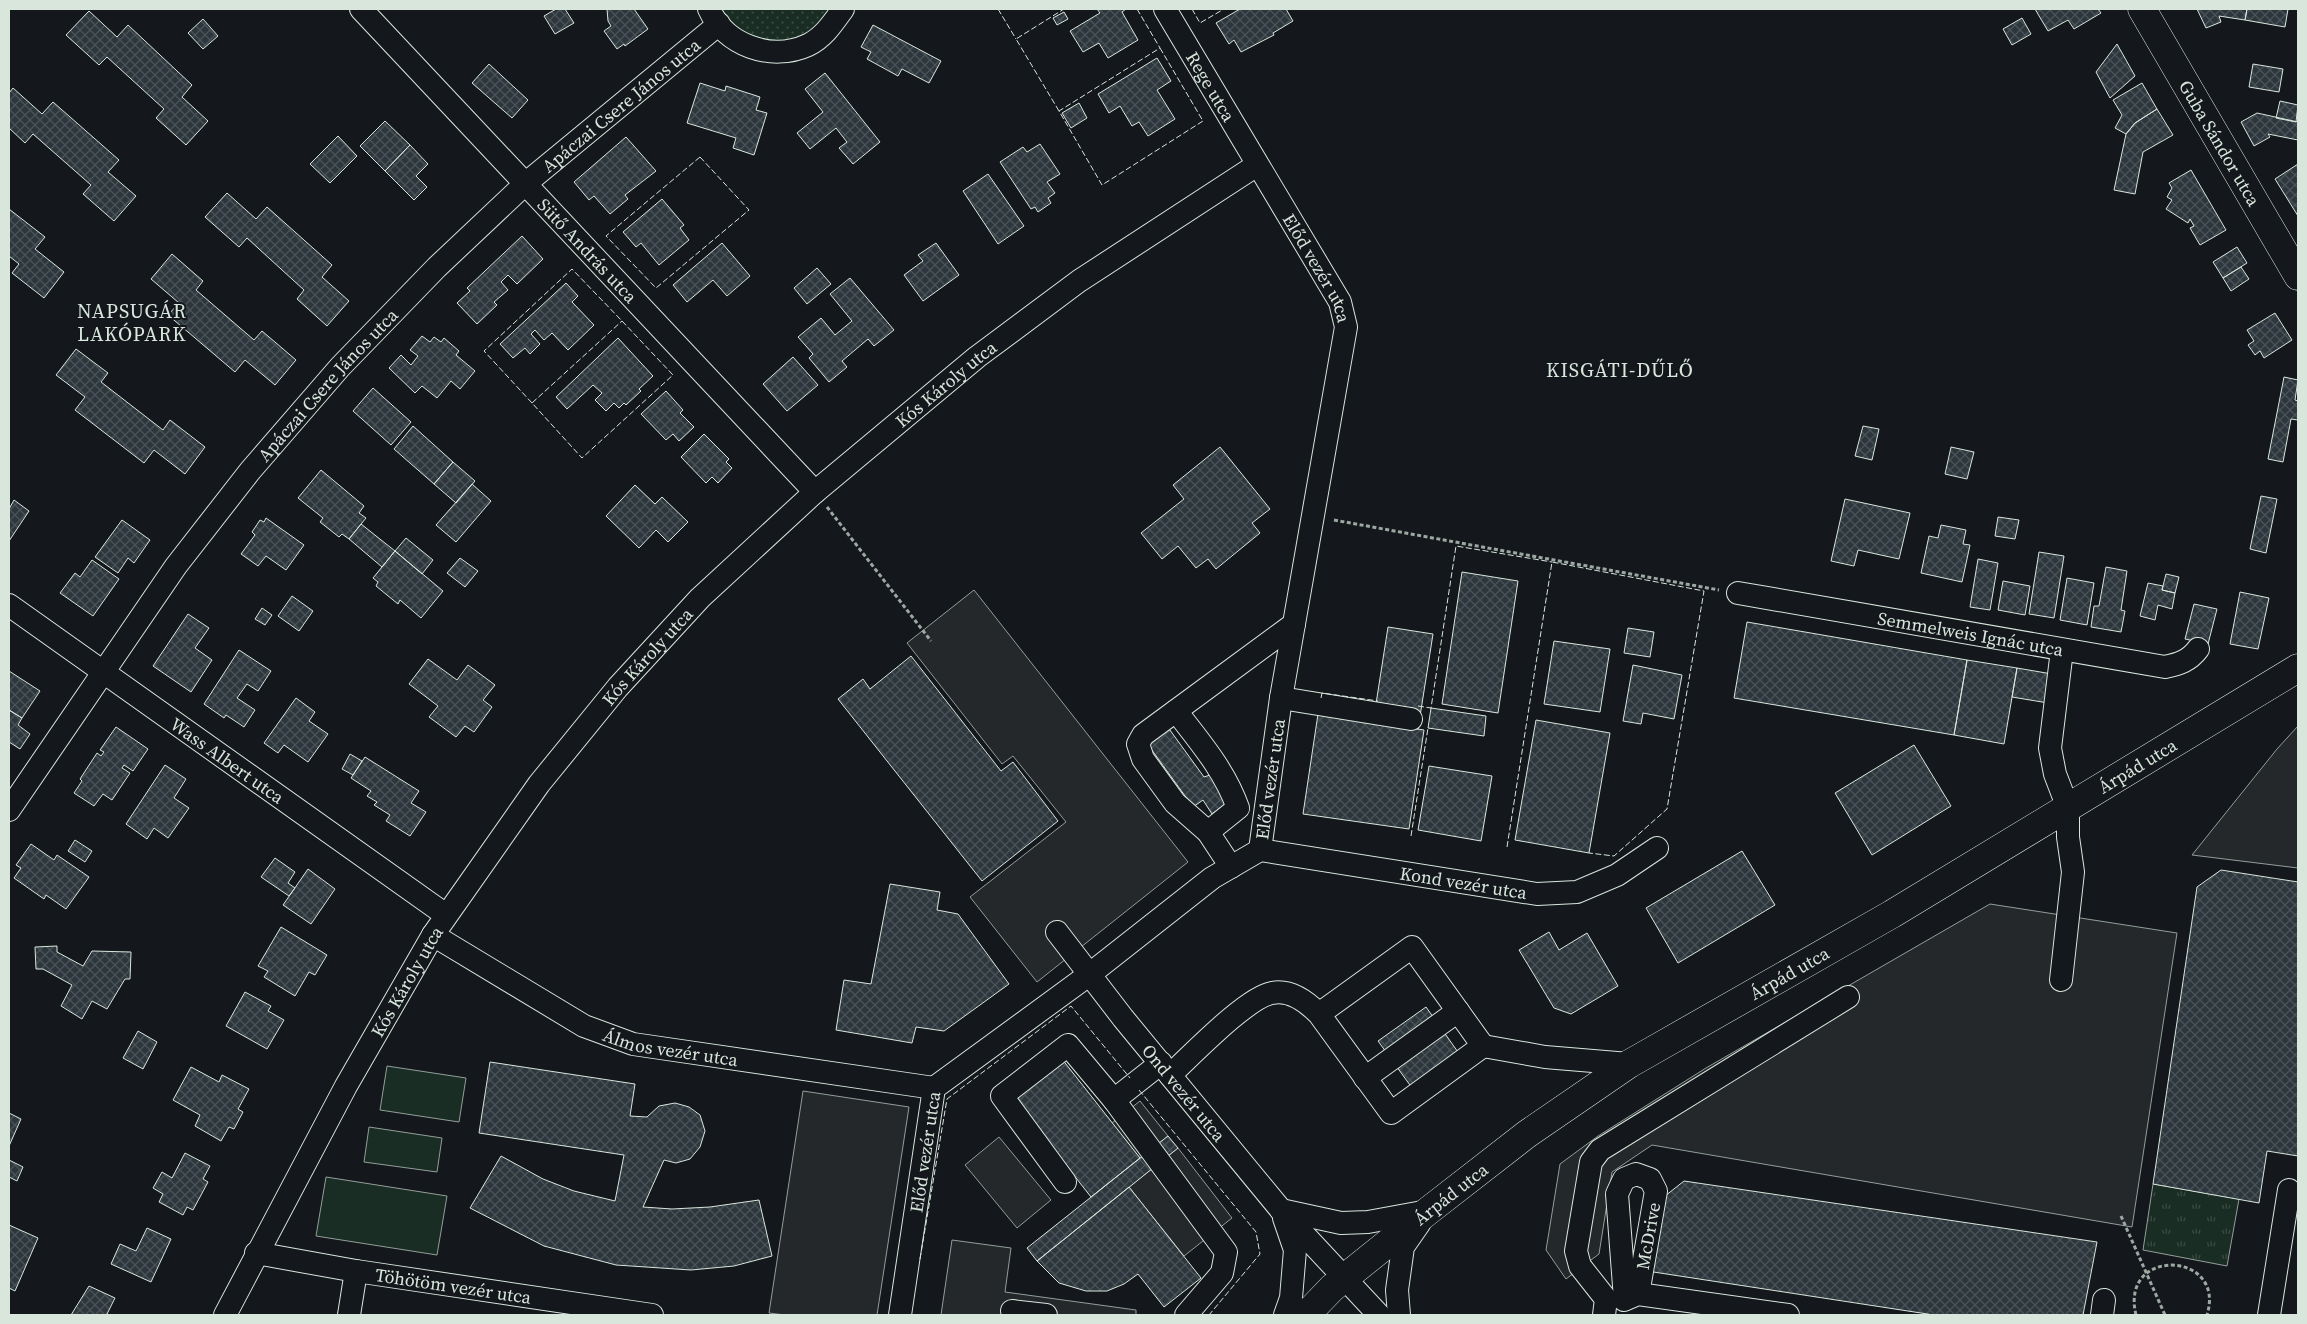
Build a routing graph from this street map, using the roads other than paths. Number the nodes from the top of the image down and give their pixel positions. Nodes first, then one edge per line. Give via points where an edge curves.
1 (361, 9) edge
2 (843, 9) edge
3 (1165, 9) edge
4 (2142, 9) edge
5 (714, 16) edge
6 (1257, 165) junction
7 (525, 184) junction
8 (2298, 276) edge
9 (815, 492) junction
10 (1738, 593) road end
11 (9, 605) edge
12 (1294, 624) junction
13 (2198, 649) dead end
14 (2062, 650) junction
15 (2298, 668) edge
16 (103, 671) junction
17 (1281, 698) junction
18 (1176, 711) junction
19 (1411, 719) dead end
20 (2068, 808) junction
21 (9, 810) edge
22 (1208, 832) junction
23 (1657, 848) dead end
24 (1260, 850) junction
25 (1231, 867) junction
26 (446, 914) junction
27 (1057, 932) dead end
28 (433, 935) junction
29 (1090, 974) junction
30 (2061, 980) dead end
31 (1848, 997) dead end
32 (1458, 1011) junction
33 (1319, 1014) junction
34 (1483, 1046) junction
35 (1629, 1064) junction
36 (1165, 1069) junction
37 (1365, 1078) junction
38 (934, 1088) junction
39 (1114, 1100) junction
40 (1065, 1182) dead end
41 (2289, 1190) dead end
42 (1281, 1210) junction
43 (1428, 1210) junction
44 (256, 1253) junction
45 (356, 1271) junction
46 (1345, 1278) junction
47 (1012, 1311) dead end
48 (621, 1313) edge
49 (225, 1315) edge
50 (349, 1315) edge
51 (652, 1315) edge
52 (900, 1315) edge
53 (1046, 1315) edge
54 (1186, 1315) edge
55 (1285, 1315) edge
56 (1306, 1315) edge
57 (1379, 1315) edge
58 (1399, 1315) edge
59 (1606, 1315) edge
60 (1788, 1315) edge
61 (2269, 1315) edge

1 - 7 street, Sütő András utca
2 - 5 street, Apáczai Csere János utca via 830,29 808,44 783,52 756,50 732,38
3 - 6 street, Rege utca
4 - 8 main road, Guba Sándor utca
5 - 7 street, Apáczai Csere János utca
6 - 9 street, Kós Károly utca via 1071,287 977,357
6 - 12 street, Előd vezér utca via 1340,302 1346,327
7 - 9 street, Sütő András utca
7 - 16 street, Apáczai Csere János utca via 416,289 340,367 288,427 176,566
9 - 26 street, Kós Károly utca via 700,598 618,687 539,784
10 - 14 street, Semmelweis Ignác utca
11 - 16 street, Wass Albert utca
12 - 17 street, Előd vezér utca
12 - 18 street
13 - 14 street, Semmelweis Ignác utca via 2192,658 2179,665 2165,667
14 - 20 street via 2050,748 2055,774
15 - 20 main road, Árpád utca
16 - 21 street, Apáczai Csere János utca
16 - 26 street, Wass Albert utca
17 - 19 street
17 - 24 street, Előd vezér utca
18 - 22 street via 1217,764 1238,808
18 - 22 street via 1143,736 1138,744 1143,759 1175,803
20 - 30 street via 2073,872
20 - 35 main road, Árpád utca via 1892,914
22 - 25 street
23 - 24 street, Kond vezér utca via 1617,875 1577,892 1537,894
24 - 25 street, Előd vezér utca
25 - 29 street, Előd vezér utca via 1212,878
26 - 28 street, Kós Károly utca
27 - 29 street, Ond vezér utca
28 - 38 street, Álmos vezér utca via 584,1026 634,1044
28 - 44 street, Kós Károly utca via 346,1086
29 - 36 street, Ond vezér utca
29 - 38 street, Előd vezér utca
31 - 59 street via 1600,1150 1591,1162 1576,1251 1580,1266 1606,1298
32 - 33 street via 1412,947
32 - 34 street
32 - 37 street
33 - 36 street via 1307,1002 1288,993 1272,992 1256,1000
33 - 37 street
34 - 35 street via 1545,1057
34 - 37 street via 1391,1113
35 - 43 main road, Árpád utca via 1528,1134
36 - 39 street
36 - 42 street, Ond vezér utca
38 - 52 street, Előd vezér utca
39 - 40 street via 1068,1045 1002,1096
39 - 54 street via 1226,1252 1222,1273
41 - 61 street
42 - 43 street via 1341,1223 1368,1222
42 - 46 street, Ond vezér utca
42 - 55 street, Ond vezér utca via 1295,1250 1291,1298
43 - 46 main road, Árpád utca
43 - 58 street via 1403,1247 1397,1290
44 - 45 street, Töhötöm vezér utca
44 - 49 street, Kós Károly utca
45 - 48 street, Töhötöm vezér utca
45 - 50 street
46 - 56 main road, Árpád utca
46 - 57 street, Ond vezér utca
47 - 53 street
48 - 51 street, Töhötöm vezér utca
59 - 60 street via 1631,1297

